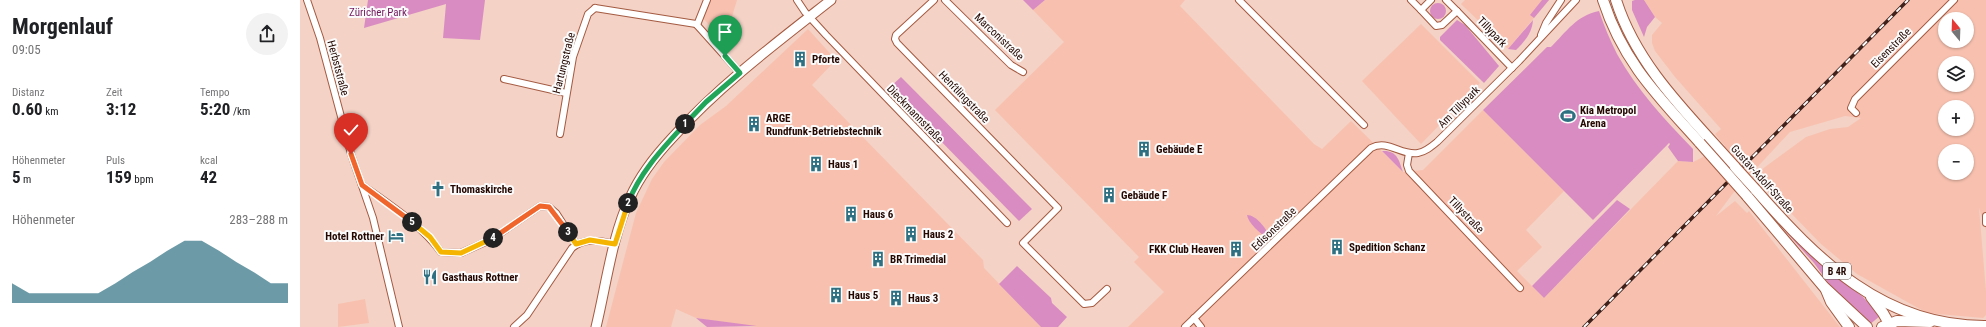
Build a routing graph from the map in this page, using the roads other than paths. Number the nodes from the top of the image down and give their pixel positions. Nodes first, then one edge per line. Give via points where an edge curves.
1 (307, 0) edge
2 (594, 0) edge
3 (707, 0) edge
4 (797, 0) edge
5 (831, 0) edge
6 (934, 0) edge
7 (945, 0) edge
8 (1240, 0) edge
9 (1410, 0) edge
10 (1431, 0) edge
11 (1446, 0) edge
12 (1562, 0) edge
13 (1576, 0) edge
14 (1603, 0) edge
15 (1616, 0) edge
16 (1954, 0) edge
17 (595, 8) junction
18 (1421, 10) junction
19 (1457, 11) junction
20 (809, 17) junction
21 (697, 25) junction
22 (1540, 39) junction
23 (1512, 68) junction
24 (1023, 72) dead end
25 (740, 73) junction
26 (504, 79) dead end
27 (566, 93) junction
28 (1856, 113) dead end
29 (1364, 125) dead end
30 (560, 134) dead end
31 (1377, 146) joint
32 (1409, 152) junction
33 (362, 185) junction
34 (1986, 216) edge
35 (1007, 223) dead end
36 (1986, 223) edge
37 (576, 244) junction
38 (615, 244) junction
39 (1824, 287) junction
40 (1520, 288) dead end
41 (1107, 289) dead end
42 (1863, 290) junction
43 (1194, 318) junction
44 (1940, 322) junction
45 (1887, 326) edge
46 (1986, 326) edge
47 (399, 327) edge
48 (514, 327) edge
49 (596, 327) edge
50 (1185, 327) edge
51 (1201, 327) edge
52 (1849, 327) edge
53 (1867, 327) edge

1 - 33 street, Herbststraße
2 - 17 street
3 - 21 street
4 - 20 street, Dieckmannstraße
5 - 20 street
6 - 41 street, Henftlingstraße via 896,35 897,43 1058,208 1024,243 1084,304 1092,303
7 - 24 street, Marconistraße via 1011,65
8 - 29 street
9 - 18 street
10 - 18 street
11 - 19 street, Tillypark
12 - 22 street, Am Tillypark via 1546,23
13 - 22 street, Am Tillypark
14 - 39 main road, Gustav-Adolf-Straße / B 4R, bridge via 1618,40 1637,71
15 - 42 main road, Gustav-Adolf-Straße / B 4R, bridge via 1630,36 1648,66 1673,97 1812,251
16 - 28 street, Eisenstraße via 1855,98 1851,108
17 - 21 street
17 - 27 street, Hartungstraße via 588,14 573,58
18 - 19 street via 1436,26 1442,25
19 - 23 street, Tillypark
20 - 25 street
20 - 35 street, Dieckmannstraße
21 - 25 street
22 - 23 street, Am Tillypark
23 - 32 street, Am Tillypark via 1437,142 1424,151
25 - 38 street via 692,116 650,164 630,198
26 - 27 street
27 - 30 street, Hartungstraße
31 - 32 street, Am Tillypark via 1386,145
31 - 43 street, Edisonstraße via 1361,157
32 - 40 street, Tillystraße via 1409,171
33 - 37 street via 420,228 441,252 461,253 492,239 540,206 549,207 556,214
33 - 47 street, Herbststraße via 373,218
34 - 36 street
37 - 38 street via 590,240
37 - 48 street via 527,315
38 - 49 street
39 - 52 main road, Gustav-Adolf-Straße via 1831,302
39 - 53 main road, Gustav-Adolf-Straße / B 4R
42 - 44 main road, Gustav-Adolf-Straße / B 4R via 1896,308
42 - 45 main road via 1879,307
43 - 50 street, Edisonstraße
43 - 51 street
44 - 45 main road, Gustav-Adolf-Straße via 1903,321
44 - 46 main road, Gustav-Adolf-Straße / B 4R

